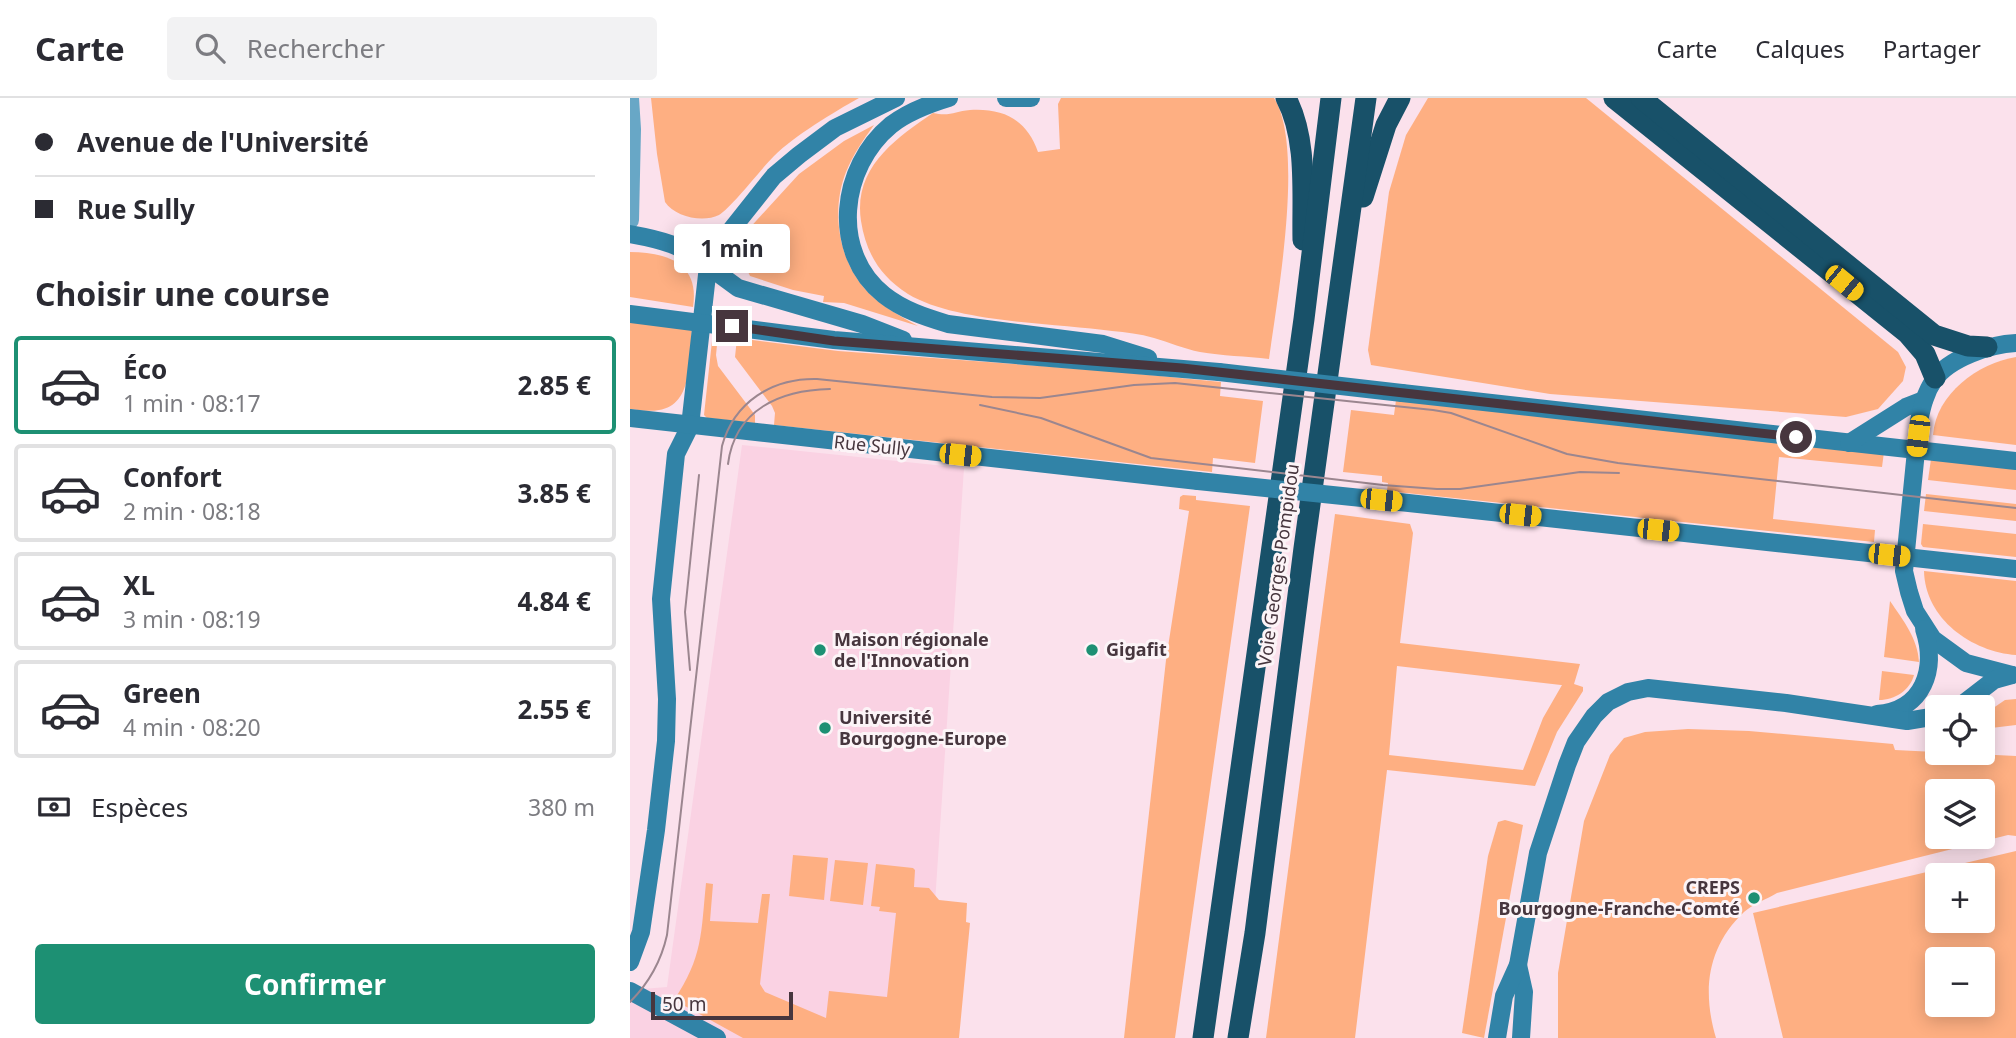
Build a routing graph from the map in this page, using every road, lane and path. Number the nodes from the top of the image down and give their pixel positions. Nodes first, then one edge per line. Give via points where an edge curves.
1 (630, 98) edge
2 (896, 98) edge
3 (949, 98) edge
4 (1006, 98) edge
5 (1031, 98) edge
6 (1286, 98) edge
7 (1331, 98) edge
8 (1366, 98) edge
9 (1400, 98) edge
10 (1614, 98) edge
11 (1641, 98) edge
12 (630, 220) edge
13 (630, 234) edge
14 (686, 250) junction
15 (1345, 256) junction
16 (708, 266) junction
17 (630, 313) edge
18 (1304, 319) junction
19 (703, 323) junction
20 (2014, 341) edge
21 (923, 347) junction
22 (1987, 347) junction
23 (1182, 368) junction
24 (1934, 378) junction
25 (1924, 400) junction
26 (630, 418) edge
27 (690, 426) junction
28 (1849, 443) junction
29 (1916, 450) junction
30 (2016, 461) edge
31 (1906, 557) junction
32 (2016, 569) edge
33 (1923, 626) junction
34 (2014, 675) edge
35 (1975, 695) edge
36 (1869, 715) junction
37 (1925, 718) edge
38 (1255, 933) junction
39 (630, 962) edge
40 (1518, 965) junction
41 (630, 991) edge
42 (1204, 1028) edge
43 (717, 1038) edge
44 (1191, 1038) edge
45 (1238, 1038) edge
46 (1253, 1038) edge
47 (1497, 1038) edge
48 (1521, 1038) edge

1 - 12 street
2 - 14 main road via 835,128 799,155 775,176 723,240
3 - 23 main road via 892,125 872,145 854,177 847,212 850,240 861,270 873,285 898,305 948,324 1103,344
4 - 5 main road
6 - 18 highway via 1301,149
7 - 18 highway, Voie Georges Pompidou
8 - 15 highway, Voie Georges Pompidou
9 - 15 highway via 1378,147
10 - 24 highway via 1907,333 1924,354
11 - 22 highway via 1934,335
13 - 14 main road
14 - 16 main road
15 - 38 highway, Voie Georges Pompidou
16 - 19 main road
16 - 21 main road via 738,288
17 - 19 main road
18 - 42 highway, Voie Georges Pompidou
19 - 21 main road via 834,341
19 - 27 main road
20 - 22 main road
21 - 23 main road
22 - 24 main road
23 - 28 main road, bridge
24 - 25 main road
25 - 28 main road
25 - 29 main road
26 - 27 main road, Rue Sully
27 - 31 main road, Rue Sully, bridge
27 - 39 main road via 676,454 661,599 666,741 641,932
28 - 29 main road
29 - 30 main road
29 - 31 main road
31 - 32 main road, Rue Sully
31 - 33 main road via 1909,592
33 - 34 main road via 1966,663
33 - 36 main road via 1930,669 1922,688 1890,713
34 - 35 main road via 1994,681
36 - 37 main road via 1907,721
36 - 40 main road via 1648,688 1608,702 1576,742 1559,786 1538,853
38 - 45 highway, Voie Georges Pompidou
38 - 46 highway
40 - 47 main road via 1504,996
40 - 48 main road via 1524,992
41 - 43 main road
42 - 44 highway via 1193,1030

